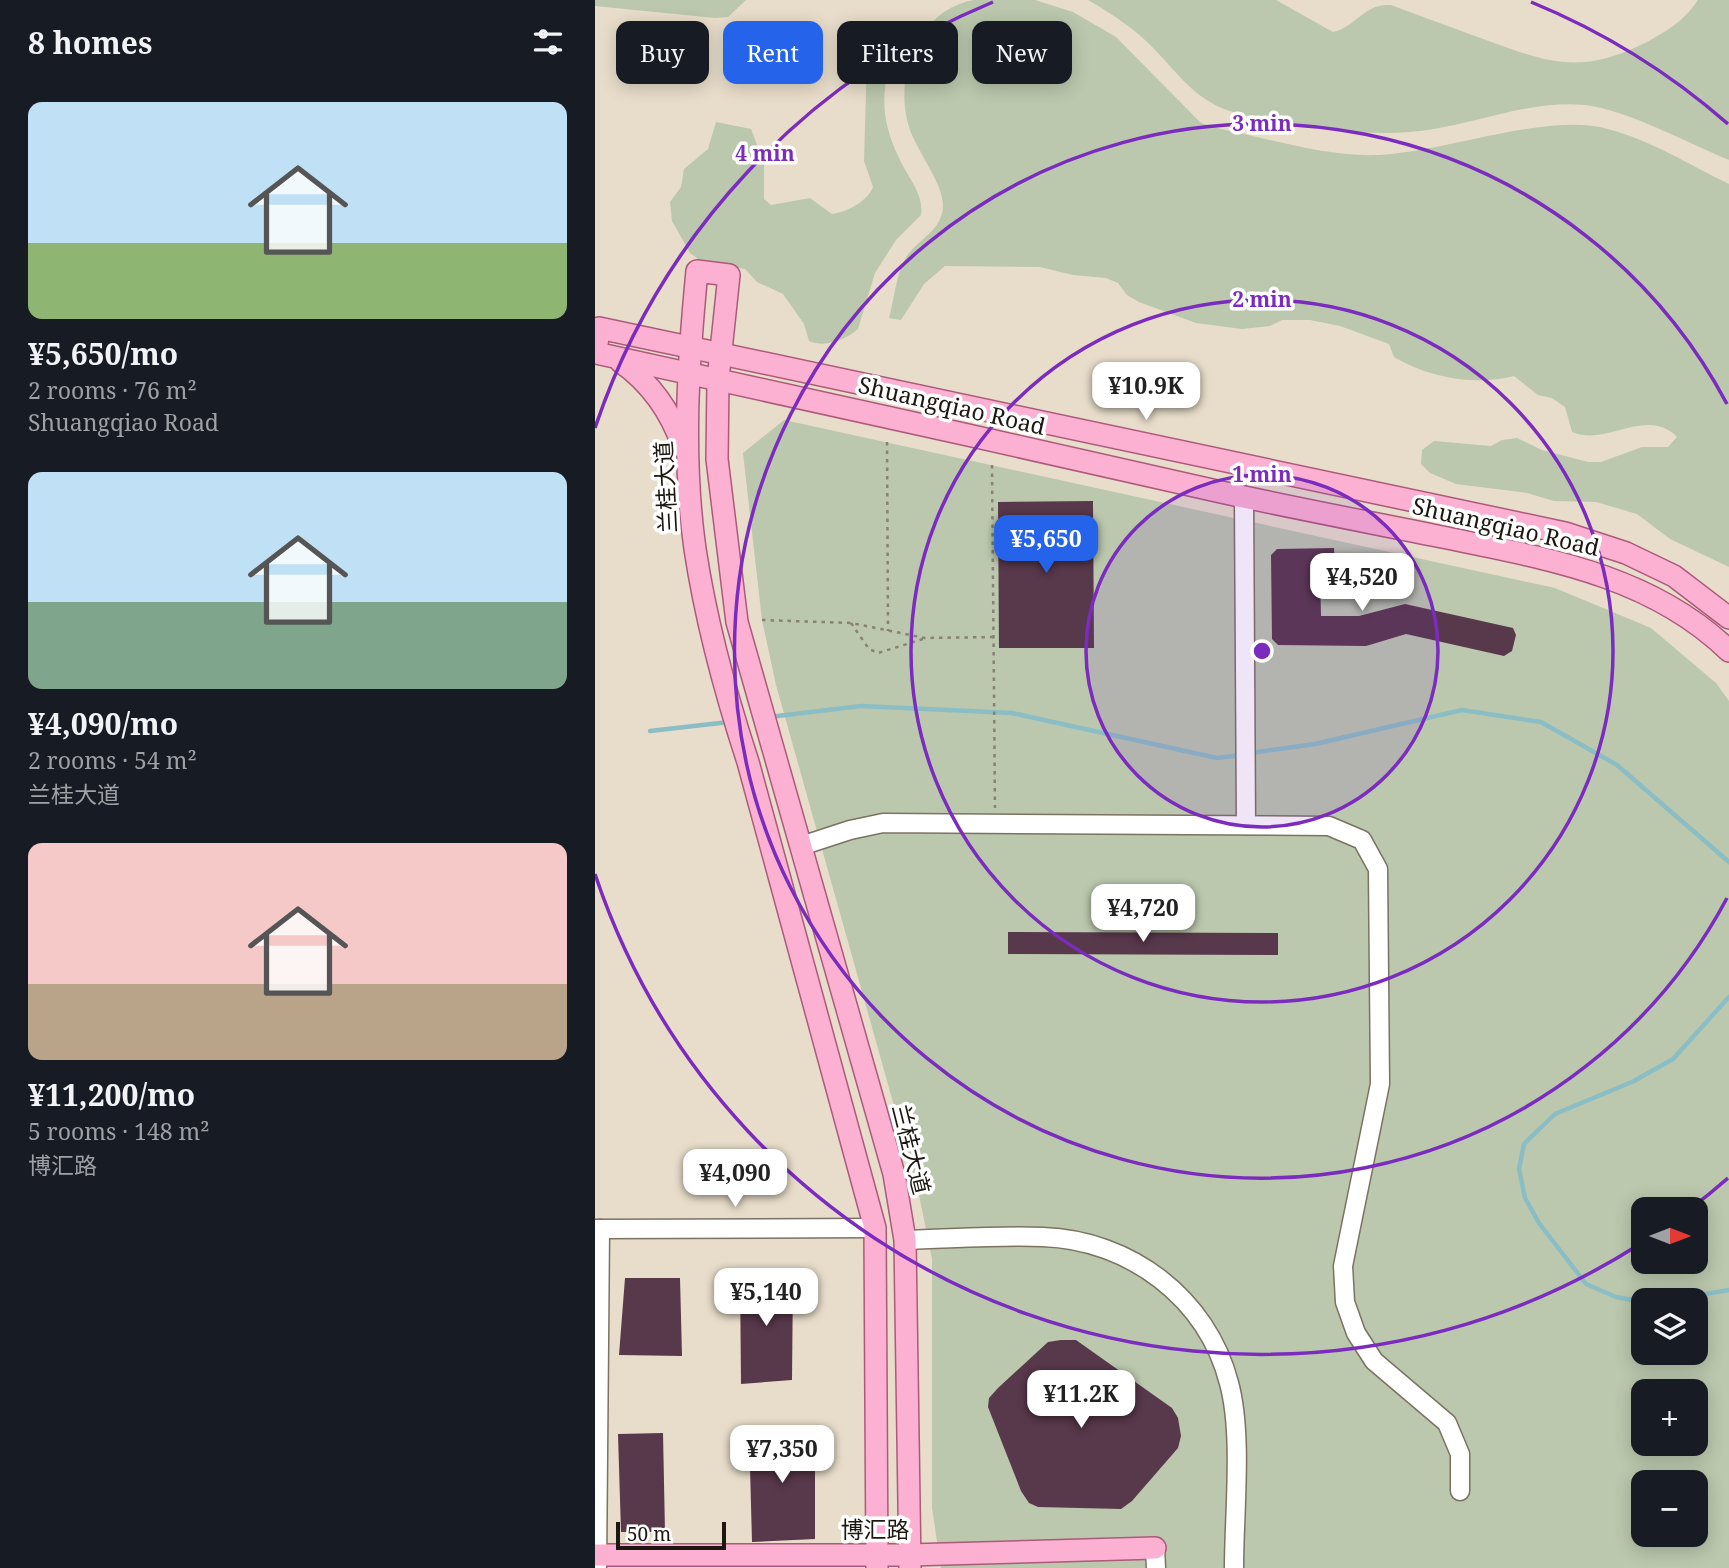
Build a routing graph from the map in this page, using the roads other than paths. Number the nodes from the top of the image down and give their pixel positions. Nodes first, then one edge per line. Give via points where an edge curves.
1 (689, 347) junction
2 (721, 354) junction
3 (605, 355) edge
4 (688, 373) junction
5 (717, 379) junction
6 (688, 461) junction
7 (1244, 497) junction
8 (1729, 618) edge
9 (1729, 652) edge
10 (1246, 825) junction
11 (801, 846) junction
12 (875, 1228) junction
13 (597, 1229) edge
14 (905, 1240) junction
15 (1460, 1490) dead end
16 (1156, 1558) edge
17 (597, 1559) edge
18 (877, 1562) edge
19 (910, 1562) edge
20 (1234, 1568) edge

1 - 2 main road, Shuangqiao Road
1 - 2 main road, 兰桂大道 via 697,271 729,275
1 - 3 main road, Shuangqiao Road via 599,328
1 - 4 main road, 兰桂大道
2 - 5 main road
2 - 8 main road, Shuangqiao Road via 1565,533 1626,553 1674,576
3 - 4 main road, Shuangqiao Road
3 - 6 main road via 639,374 657,394 675,424
4 - 5 main road, Shuangqiao Road
4 - 6 main road, 兰桂大道
5 - 7 main road, Shuangqiao Road
5 - 11 main road, 兰桂大道 via 717,460 737,622
6 - 12 main road, 兰桂大道 via 695,548 727,698
7 - 9 main road, Shuangqiao Road via 1559,561 1613,578 1658,599
7 - 10 street
10 - 11 street via 883,823
10 - 15 street via 1329,826 1362,840 1378,869 1380,1084 1343,1266 1345,1302 1356,1333 1374,1361 1447,1423 1460,1454
11 - 14 main road, 兰桂大道 via 894,1174
12 - 13 street
12 - 18 main road
13 - 17 street
14 - 19 main road, 兰桂大道
14 - 20 street via 1045,1237 1099,1246 1146,1267 1188,1301 1214,1340 1230,1384 1235,1435
16 - 19 main road, 博汇路
17 - 18 main road, 博汇路
18 - 19 main road, 博汇路

